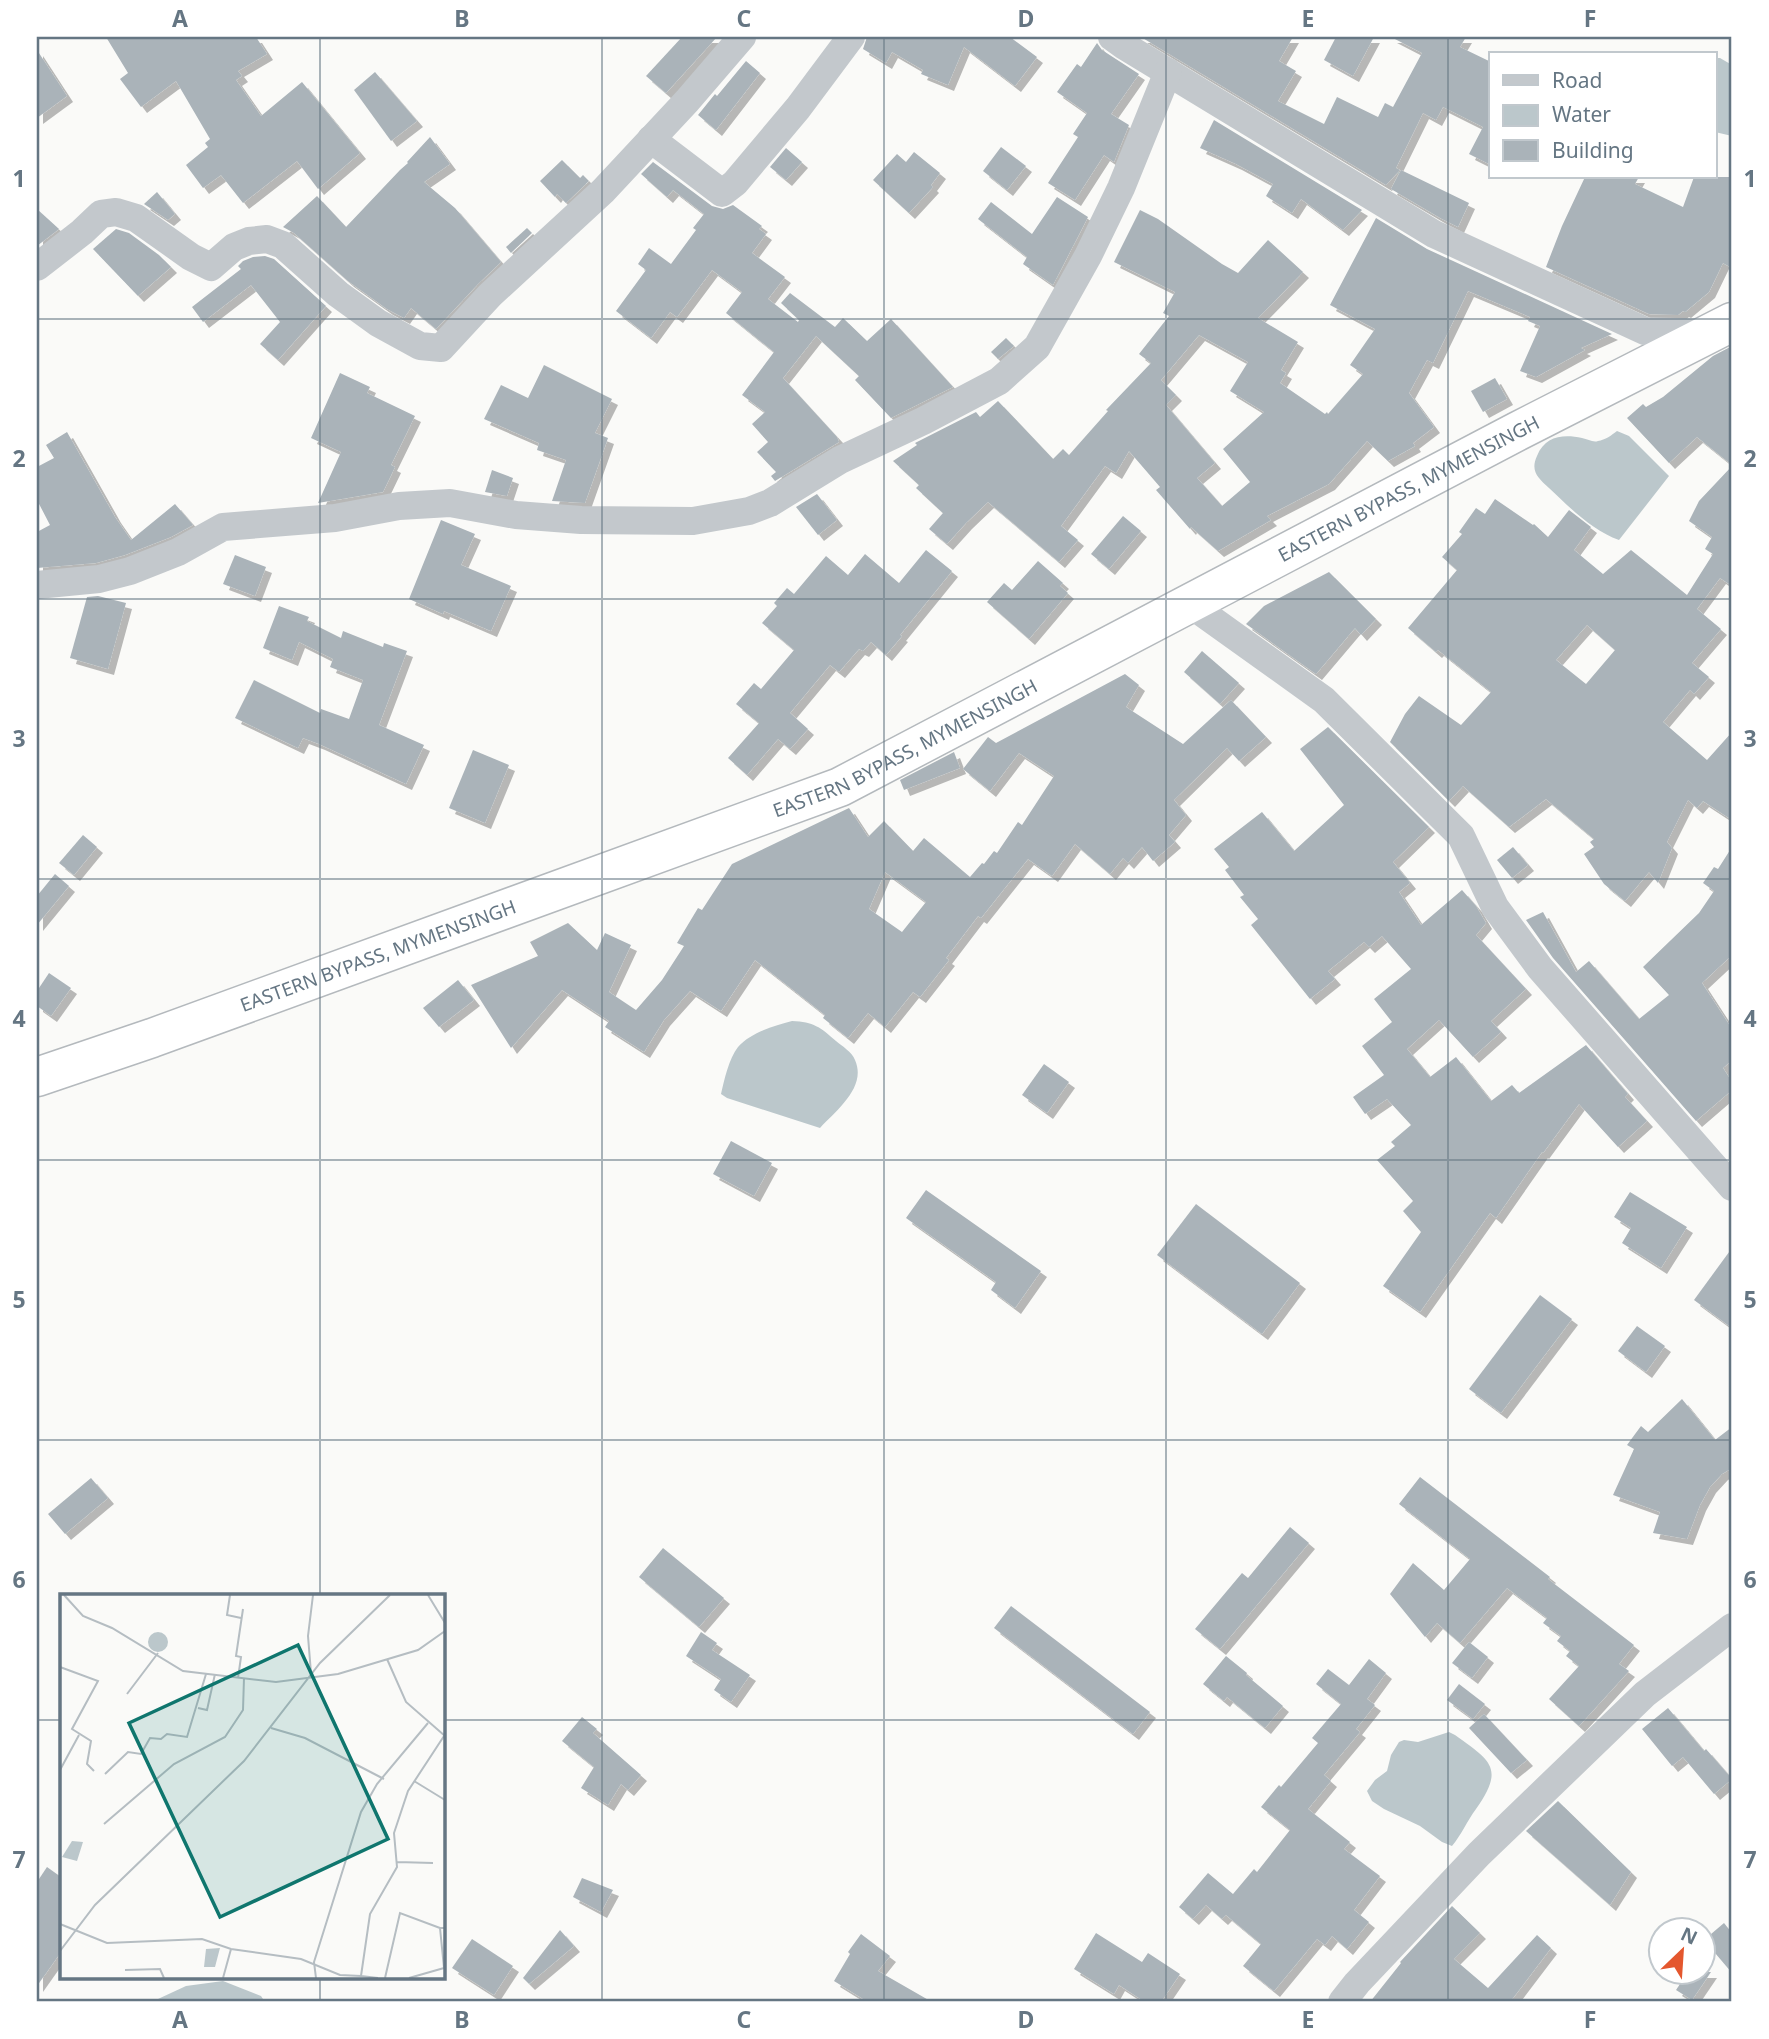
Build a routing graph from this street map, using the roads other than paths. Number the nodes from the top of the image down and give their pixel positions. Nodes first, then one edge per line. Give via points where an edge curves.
1 (742, 37) edge
2 (851, 37) edge
3 (1121, 40) edge
4 (1168, 72) junction
5 (651, 139) junction
6 (37, 267) edge
7 (1725, 332) edge
8 (37, 585) edge
9 (1190, 604) junction
10 (37, 1077) edge
11 (1732, 1187) edge
12 (1732, 1627) edge
13 (1342, 2002) edge

1 - 5 street
2 - 5 street via 798,108 722,193
3 - 4 street
4 - 7 street via 1434,234 1645,331
4 - 8 street via 1121,188 1037,347 999,382 840,460 770,503 693,521 581,520 450,503 399,506 335,518 223,527 130,571
5 - 6 street via 441,348 420,346 378,323 284,246 267,239 234,247 211,267 136,218 116,212 101,214
7 - 9 highway, EASTERN BYPASS, MYMENSINGH via 1518,430
9 - 10 highway, EASTERN BYPASS, MYMENSINGH via 840,787
9 - 11 street via 1324,700 1461,836 1495,907 1540,968
12 - 13 street via 1644,1693 1479,1854

